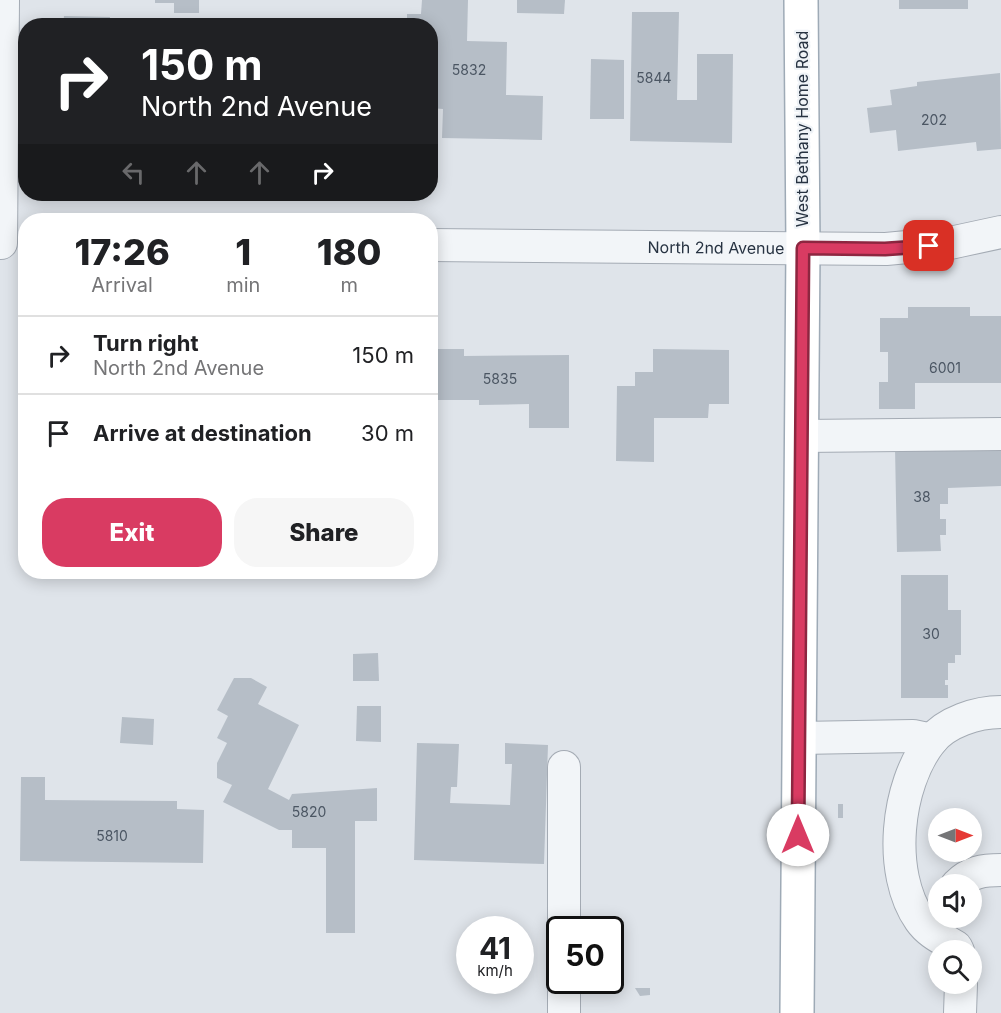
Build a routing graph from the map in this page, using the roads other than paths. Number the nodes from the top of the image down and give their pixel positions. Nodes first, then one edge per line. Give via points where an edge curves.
1 (3, 0) edge
2 (801, 0) edge
3 (1001, 232) edge
4 (9, 243) edge
5 (438, 245) edge
6 (803, 248) junction
7 (1001, 434) edge
8 (802, 436) junction
9 (1001, 712) edge
10 (799, 738) junction
11 (932, 740) junction
12 (564, 767) dead end
13 (1001, 870) edge
14 (972, 874) edge
15 (564, 916) edge
16 (928, 920) edge
17 (940, 928) edge
18 (950, 940) edge
19 (564, 994) edge
20 (961, 994) edge
21 (564, 1013) edge
22 (797, 1013) edge
23 (960, 1013) edge

1 - 4 street
2 - 6 main road, West Bethany Home Road
3 - 6 street, North 2nd Avenue via 909,248
5 - 6 street, North 2nd Avenue
6 - 8 main road, West Bethany Home Road
7 - 8 street
8 - 10 main road, West Bethany Home Road
9 - 11 street via 973,715
10 - 11 street via 913,736
10 - 22 main road, West Bethany Home Road
11 - 16 street via 914,768 907,788 900,840 910,898 919,919
12 - 15 street
13 - 14 street
17 - 18 street
19 - 21 street
20 - 23 street

